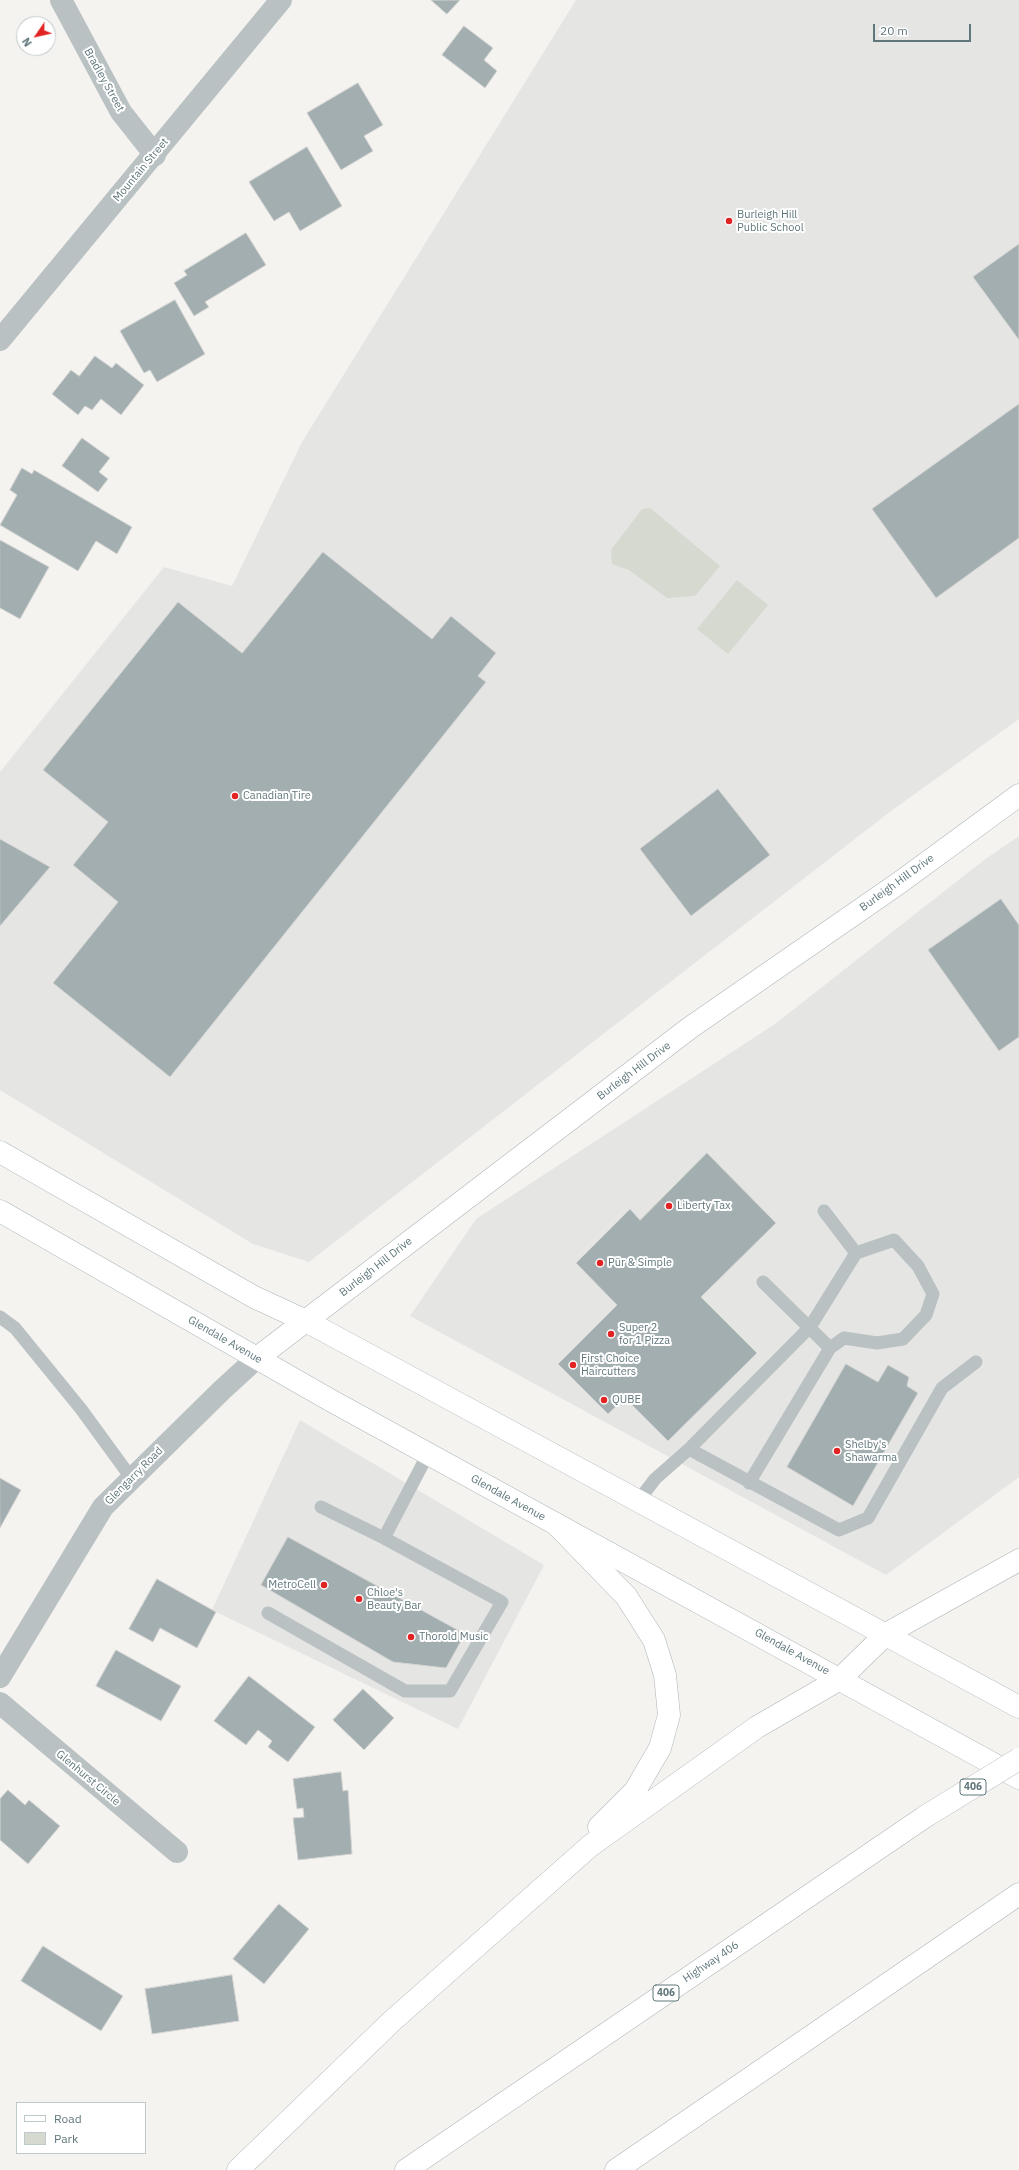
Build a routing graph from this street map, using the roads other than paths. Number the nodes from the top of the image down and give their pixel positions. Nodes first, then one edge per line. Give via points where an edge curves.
1 (61, 0) edge
2 (281, 0) edge
3 (155, 155) junction
4 (0, 340) edge
5 (1019, 794) edge
6 (0, 1152) edge
7 (0, 1211) edge
8 (824, 1211) dead end
9 (856, 1253) junction
10 (763, 1282) dead end
11 (0, 1317) edge
12 (306, 1321) junction
13 (810, 1327) junction
14 (830, 1348) junction
15 (256, 1358) junction
16 (976, 1362) dead end
17 (688, 1449) junction
18 (428, 1454) junction
19 (132, 1479) junction
20 (749, 1483) junction
21 (639, 1500) junction
22 (321, 1508) dead end
23 (556, 1524) junction
24 (384, 1538) junction
25 (1019, 1560) edge
26 (268, 1613) dead end
27 (886, 1634) junction
28 (0, 1677) edge
29 (840, 1679) junction
30 (0, 1703) edge
31 (1019, 1707) edge
32 (1019, 1759) edge
33 (1019, 1778) edge
34 (177, 1852) dead end
35 (1019, 1894) edge
36 (513, 1914) junction
37 (238, 2170) edge
38 (406, 2170) edge
39 (616, 2170) edge

1 - 3 street, Bradley Street via 121,112
2 - 3 street, Mountain Street
3 - 4 street, Mountain Street
5 - 12 main road, Burleigh Hill Drive via 691,1028
6 - 12 main road via 254,1297
7 - 15 main road, Glendale Avenue
8 - 9 lane
9 - 13 lane
9 - 14 lane via 894,1240 918,1266 933,1294 926,1315 903,1339 877,1343 844,1338
10 - 13 lane
11 - 19 lane via 15,1328 72,1398
12 - 15 main road, Burleigh Hill Drive
12 - 21 main road
13 - 14 lane
13 - 17 lane
14 - 20 lane
15 - 18 main road, Glendale Avenue
15 - 19 street, Glengarry Road
16 - 20 lane via 942,1388 868,1518 839,1530
17 - 20 lane
17 - 21 lane via 655,1479
18 - 23 main road, Glendale Avenue
18 - 24 lane
19 - 28 street, Glengarry Road via 103,1507
21 - 27 main road
22 - 24 lane
23 - 29 main road, Glendale Avenue
23 - 36 main road via 626,1596 654,1640 665,1675 669,1715 660,1748 635,1791
24 - 26 lane via 502,1602 450,1692 405,1691
25 - 27 main road
27 - 29 main road
27 - 31 main road
29 - 33 main road, Glendale Avenue
29 - 36 main road via 756,1727 590,1846
30 - 34 street, Glenhurst Circle
32 - 38 main road, Highway 406 / 406, bridge via 926,1816
35 - 39 main road
36 - 37 main road via 392,2021

